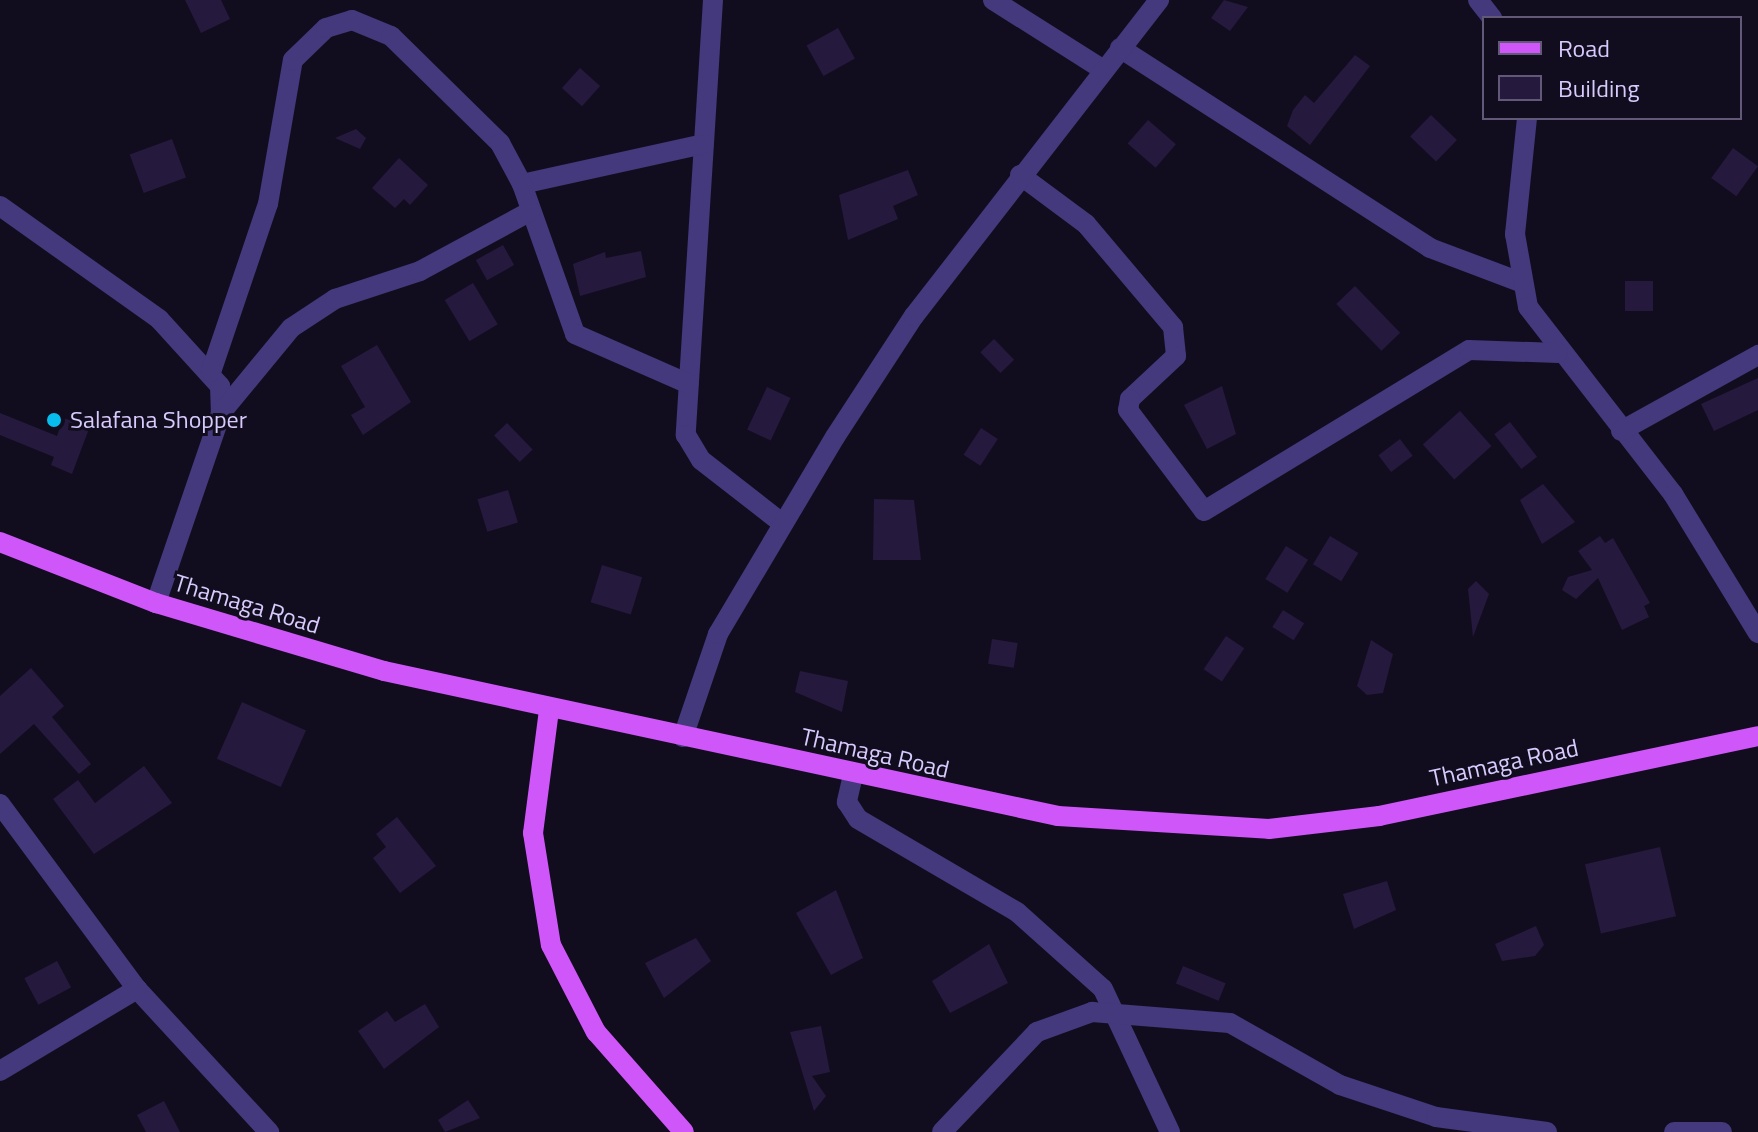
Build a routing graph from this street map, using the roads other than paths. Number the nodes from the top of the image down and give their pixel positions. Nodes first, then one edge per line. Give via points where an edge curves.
1 (713, 0) edge
2 (993, 0) edge
3 (1159, 0) edge
4 (1478, 0) edge
5 (1490, 16) edge
6 (1120, 48) junction
7 (1102, 69) junction
8 (1527, 120) edge
9 (704, 144) junction
10 (1020, 175) junction
11 (522, 184) junction
12 (0, 206) edge
13 (531, 211) junction
14 (1520, 282) junction
15 (1558, 353) junction
16 (1758, 355) edge
17 (211, 372) junction
18 (689, 384) junction
19 (221, 413) junction
20 (1621, 431) junction
21 (782, 523) junction
22 (0, 542) edge
23 (156, 603) junction
24 (1758, 633) edge
25 (549, 710) junction
26 (1758, 736) edge
27 (683, 737) junction
28 (853, 775) junction
29 (0, 804) edge
30 (137, 989) junction
31 (1119, 1016) junction
32 (0, 1071) edge
33 (269, 1132) edge
34 (684, 1132) edge
35 (942, 1132) edge
36 (1170, 1132) edge
37 (1547, 1132) edge
38 (1674, 1132) edge
39 (1722, 1132) edge

1 - 9 street
2 - 7 street
3 - 6 street
4 - 5 street
6 - 7 street
6 - 14 street via 1430,248
7 - 10 street
8 - 14 street via 1515,234
9 - 11 street
9 - 18 street
10 - 15 street via 1086,224 1173,327 1176,356 1130,399 1128,410 1204,511 1469,350
10 - 21 street via 914,316
11 - 13 street
11 - 17 street via 483,124 391,36 352,20 326,28 293,60 268,204
12 - 17 street via 159,319
13 - 18 street via 575,334
13 - 19 street via 420,271 335,299 291,328
14 - 15 street
15 - 20 street
16 - 20 street
17 - 19 street
18 - 21 street via 691,448
19 - 23 street
20 - 24 street via 1673,494
21 - 27 street via 718,634
22 - 23 main road, Thamaga Road
23 - 25 main road, Thamaga Road via 339,659
25 - 27 main road, Thamaga Road
25 - 34 main road via 533,833 551,945 596,1032
26 - 28 main road, Thamaga Road via 1379,816 1269,829 1058,816
27 - 28 main road, Thamaga Road
28 - 31 street via 847,802 858,819 1017,912 1103,989
29 - 30 street
30 - 32 street
30 - 33 street
31 - 35 street via 1074,1014 1037,1032
31 - 36 street
31 - 37 street via 1230,1023 1340,1085 1436,1117
38 - 39 street

